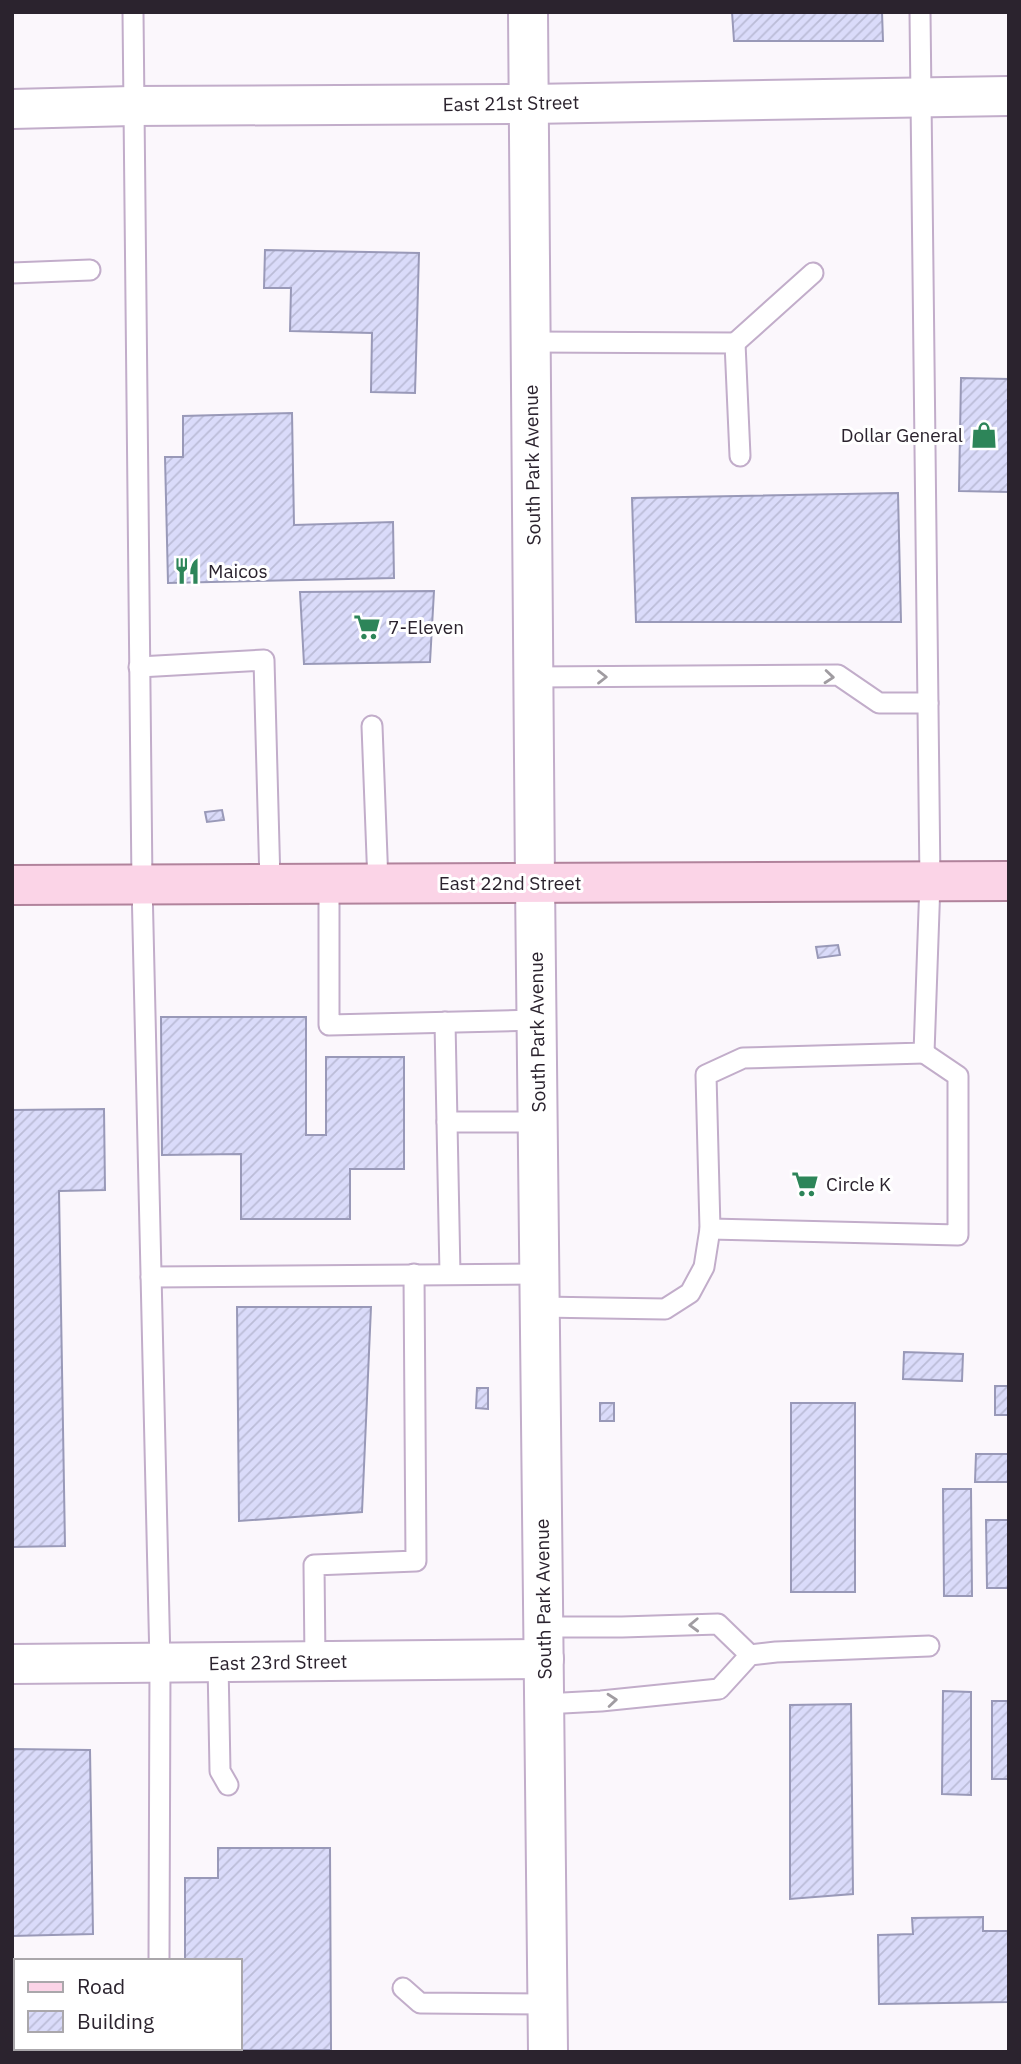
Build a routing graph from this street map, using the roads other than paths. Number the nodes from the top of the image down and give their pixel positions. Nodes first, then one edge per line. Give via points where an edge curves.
1 (133, 12) edge
2 (528, 12) edge
3 (920, 12) edge
4 (1009, 96) edge
5 (920, 98) junction
6 (529, 104) junction
7 (132, 106) junction
8 (12, 109) edge
9 (90, 270) dead end
10 (12, 273) edge
11 (813, 273) dead end
12 (530, 342) junction
13 (735, 343) junction
14 (740, 456) dead end
15 (139, 667) junction
16 (534, 677) junction
17 (928, 703) junction
18 (372, 726) dead end
19 (1009, 881) edge
20 (930, 882) junction
21 (270, 883) junction
22 (329, 883) junction
23 (377, 883) junction
24 (535, 883) junction
25 (142, 884) junction
26 (12, 885) edge
27 (537, 1020) junction
28 (445, 1022) junction
29 (924, 1053) junction
30 (447, 1122) junction
31 (538, 1122) junction
32 (710, 1230) junction
33 (414, 1274) junction
34 (450, 1274) junction
35 (151, 1276) junction
36 (540, 1290) junction
37 (544, 1643) junction
38 (929, 1646) dead end
39 (750, 1655) junction
40 (315, 1661) junction
41 (218, 1662) junction
42 (160, 1663) junction
43 (12, 1664) edge
44 (544, 1704) junction
45 (228, 1785) dead end
46 (159, 1959) edge
47 (403, 1988) dead end
48 (548, 2004) junction
49 (548, 2052) edge

1 - 7 lane
2 - 6 main road, South Park Avenue
3 - 5 lane
4 - 5 main road, East 21st Street
5 - 6 main road, East 21st Street
5 - 17 lane
6 - 7 main road, East 21st Street
6 - 12 main road, South Park Avenue
7 - 8 main road, East 21st Street
7 - 15 lane
9 - 10 lane
11 - 13 lane
12 - 13 lane
12 - 16 main road, South Park Avenue
13 - 14 lane
15 - 21 lane via 264,660
15 - 25 lane
16 -> 17 lane via 838,676 879,703
16 - 24 main road, South Park Avenue
17 - 20 lane
18 - 23 lane
19 - 20 main road, East 22nd Street
20 - 24 main road, East 22nd Street
20 - 29 lane
21 - 22 main road, East 22nd Street
21 - 25 main road, East 22nd Street
22 - 23 main road, East 22nd Street
22 - 28 lane via 329,1025
23 - 24 main road, East 22nd Street
24 - 27 main road, South Park Avenue
25 - 26 main road, East 22nd Street
25 - 35 lane
27 - 28 lane
27 - 31 main road, South Park Avenue
28 - 30 lane
29 - 32 lane via 743,1058 706,1075
29 - 32 lane via 958,1076 958,1236
30 - 31 lane
30 - 34 lane
31 - 36 main road, South Park Avenue
32 - 36 lane via 704,1267 691,1293 665,1309
33 - 34 lane
33 - 35 lane
33 - 40 lane via 416,1561 314,1565
34 - 36 lane
35 - 42 lane
36 - 37 main road, South Park Avenue
39 -> 37 lane via 718,1624 622,1627
37 - 40 main road, East 23rd Street
37 - 44 main road, South Park Avenue
38 - 39 lane
44 -> 39 lane via 719,1689
40 - 41 main road, East 23rd Street
41 - 42 main road, East 23rd Street
41 - 45 lane via 220,1771
42 - 43 main road, East 23rd Street
42 - 46 lane
44 - 48 main road, South Park Avenue
47 - 48 lane via 420,2003
48 - 49 main road, South Park Avenue

